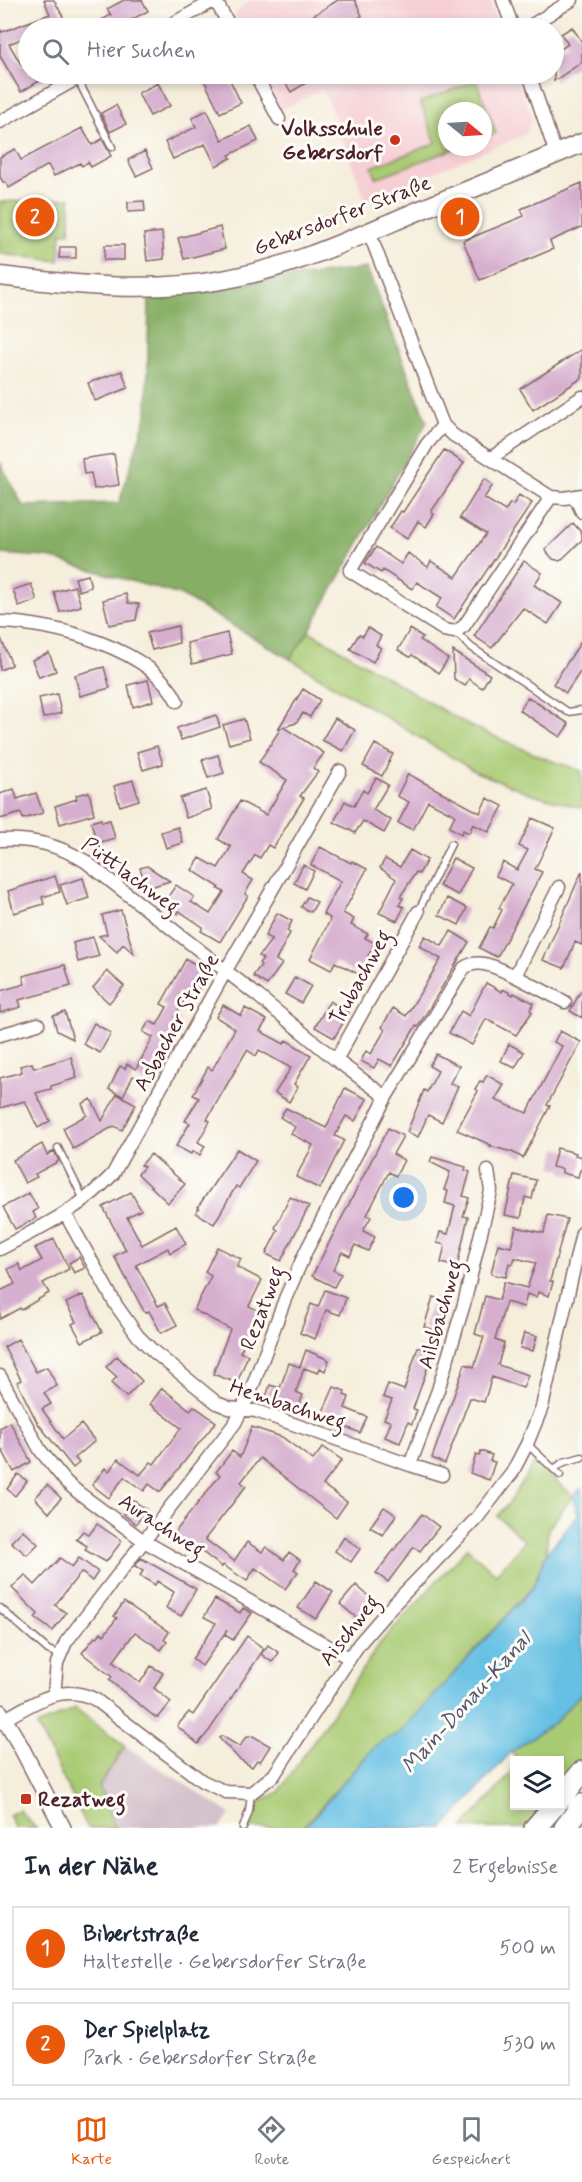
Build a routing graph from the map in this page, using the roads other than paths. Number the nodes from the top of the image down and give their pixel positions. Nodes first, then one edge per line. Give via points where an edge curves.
1 (215, 0) edge
2 (503, 0) edge
3 (572, 0) edge
4 (183, 18) edge
5 (225, 18) edge
6 (509, 18) edge
7 (543, 18) edge
8 (67, 84) edge
9 (84, 84) edge
10 (260, 84) edge
11 (532, 84) edge
12 (279, 119) dead end
13 (0, 122) edge
14 (582, 143) edge
15 (112, 147) dead end
16 (556, 154) junction
17 (369, 232) junction
18 (0, 276) edge
19 (582, 397) edge
20 (443, 425) junction
21 (490, 458) junction
22 (579, 496) edge
23 (551, 497) junction
24 (582, 512) edge
25 (0, 622) edge
26 (455, 632) junction
27 (177, 701) dead end
28 (582, 710) edge
29 (340, 771) dead end
30 (0, 840) edge
31 (450, 843) dead end
32 (560, 887) dead end
33 (418, 912) joint
34 (225, 972) junction
35 (515, 976) junction
36 (565, 1002) dead end
37 (39, 1024) dead end
38 (0, 1035) edge
39 (336, 1060) junction
40 (386, 1097) junction
41 (58, 1148) dead end
42 (488, 1171) dead end
43 (84, 1200) junction
44 (66, 1215) junction
45 (582, 1233) edge
46 (0, 1249) edge
47 (0, 1376) edge
48 (243, 1409) junction
49 (527, 1444) junction
50 (582, 1457) edge
51 (410, 1465) junction
52 (554, 1469) junction
53 (442, 1475) dead end
54 (560, 1475) dead end
55 (144, 1542) junction
56 (0, 1608) edge
57 (60, 1655) junction
58 (349, 1658) junction
59 (54, 1695) junction
60 (2, 1718) edge
61 (582, 1772) edge
62 (251, 1793) junction
63 (564, 1794) edge
64 (582, 1804) edge
65 (551, 1810) edge
66 (63, 1828) edge
67 (243, 1828) edge
68 (535, 1828) edge
69 (565, 1828) edge

1 - 4 street
1 - 5 street
2 - 6 street
3 - 7 street
8 - 13 street
9 - 15 lane
10 - 12 street
11 - 16 street
14 - 16 main road, Gebersdorfer Straße
16 - 17 main road, Gebersdorfer Straße
17 - 18 main road, Gebersdorfer Straße via 278,267 196,284 114,286
17 - 20 street
19 - 21 street
20 - 21 street
20 - 26 street via 427,444 350,571 444,630
21 - 23 street
22 - 23 street
22 - 24 street
23 - 26 street via 464,626
25 - 27 street via 64,632 110,647 147,666 171,688
26 - 28 lane via 568,712
29 - 34 street, Asbacher Straße
30 - 34 street, Püttlachweg via 44,843 71,853
31 - 33 lane
32 - 35 street
33 - 39 street, Trubachweg
34 - 39 street, Trubachweg
34 - 43 street, Asbacher Straße via 123,1158 113,1174
35 - 36 street, Rezatweg
35 - 40 street, Rezatweg via 479,963 464,968
37 - 38 street
39 - 40 street, Trubachweg
40 - 48 street, Rezatweg via 298,1268
41 - 43 lane
42 - 51 street, Ailsbachweg via 491,1191 464,1304
43 - 44 street, Asbacher Straße
44 - 46 street, Asbacher Straße
44 - 48 street, Hembachweg via 116,1305 138,1336 217,1403
45 - 49 street, Aischweg via 543,1400
47 - 55 street, Aurachweg via 40,1450 59,1474
48 - 51 street, Hembachweg
48 - 55 street, Rezatweg
49 - 52 lane
49 - 58 street, Aischweg via 512,1473 483,1510 391,1607
50 - 52 lane
51 - 53 street, Hembachweg
52 - 54 lane
55 - 57 street, Rezatweg
55 - 58 street, Aurachweg
56 - 57 lane via 39,1643
57 - 59 street, Rezatweg
58 - 62 street, Aischweg via 274,1775
59 - 60 street
59 - 62 street via 84,1693 202,1781 226,1792
60 - 66 street
61 - 63 highway
62 - 67 lane
64 - 69 highway
65 - 68 highway

